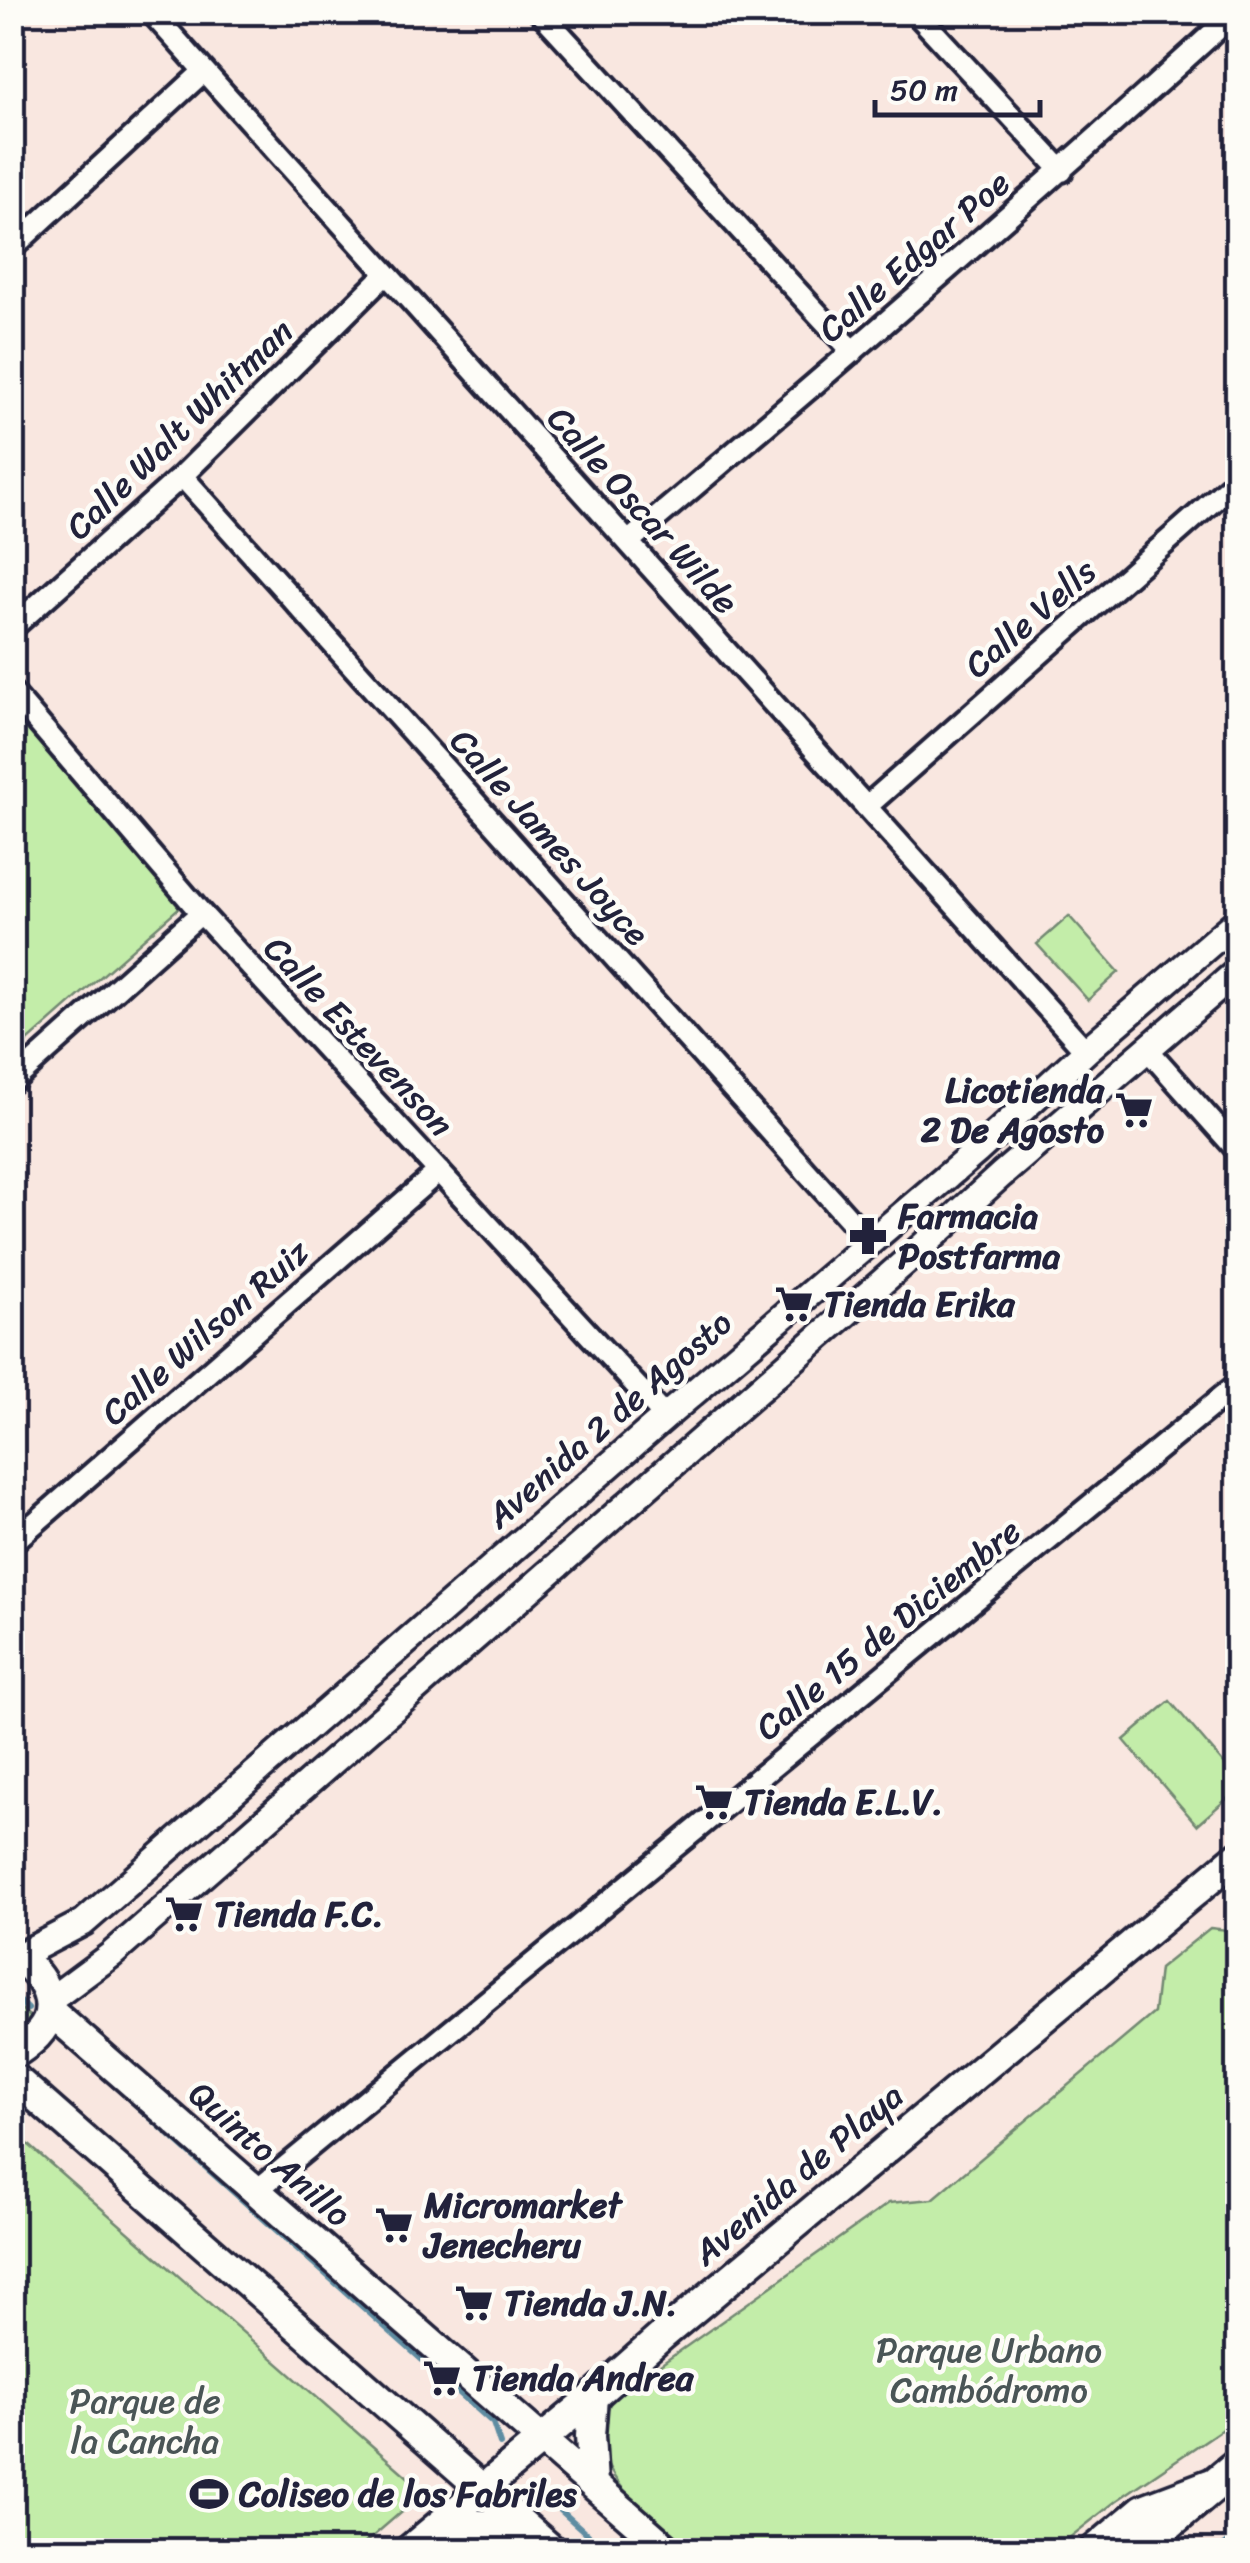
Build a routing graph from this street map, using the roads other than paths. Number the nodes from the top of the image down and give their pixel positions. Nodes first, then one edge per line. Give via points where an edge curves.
1 (151, 12) edge
2 (540, 12) edge
3 (914, 12) edge
4 (1236, 12) edge
5 (204, 72) junction
6 (1062, 171) junction
7 (12, 248) edge
8 (386, 274) junction
9 (853, 352) junction
10 (182, 476) junction
11 (1238, 479) edge
12 (628, 542) junction
13 (12, 628) edge
14 (12, 692) edge
15 (866, 807) junction
16 (201, 913) junction
17 (1238, 920) edge
18 (1238, 972) edge
19 (1148, 1050) junction
20 (1086, 1052) junction
21 (12, 1082) edge
22 (977, 1151) junction
23 (1238, 1151) edge
24 (439, 1171) junction
25 (1001, 1175) junction
26 (869, 1242) junction
27 (1238, 1384) edge
28 (664, 1417) junction
29 (12, 1542) edge
30 (1238, 1856) edge
31 (15, 1956) edge
32 (49, 2006) junction
33 (12, 2055) edge
34 (12, 2076) edge
35 (256, 2191) junction
36 (593, 2397) junction
37 (534, 2447) junction
38 (1228, 2473) edge
39 (490, 2483) junction
40 (592, 2483) junction
41 (418, 2542) edge
42 (546, 2545) edge
43 (668, 2550) edge
44 (1094, 2550) edge
45 (1136, 2550) edge

1 - 5 street, Calle Oscar Wilde
2 - 9 street
3 - 6 street
4 - 6 street, Calle Edgar Poe
5 - 7 street
5 - 8 street, Calle Oscar Wilde
6 - 9 street, Calle Edgar Poe
8 - 10 street, Calle Walt Whitman
8 - 12 street, Calle Oscar Wilde
9 - 12 street, Calle Edgar Poe
10 - 13 street, Calle Walt Whitman
10 - 26 street, Calle James Joyce
11 - 15 street, Calle Vells
12 - 15 street, Calle Oscar Wilde
14 - 16 street, Calle Estevenson
15 - 20 street, Calle Oscar Wilde
16 - 21 street
16 - 24 street, Calle Estevenson
17 - 20 street, Avenida 2 de Agosto
18 - 19 street
19 - 23 street
19 - 25 street
20 - 22 street, Avenida 2 de Agosto
22 - 25 street
22 - 26 street, Avenida 2 de Agosto
24 - 28 street, Calle Estevenson
24 - 29 street, Calle Wilson Ruiz
25 - 32 street
26 - 28 street, Avenida 2 de Agosto
27 - 35 street, Calle 15 de Diciembre
28 - 31 street, Avenida 2 de Agosto via 84,1922
30 - 36 main road, Avenida de Playa
31 - 32 main road, Quinto Anillo via 43,1984
32 - 33 main road via 38,2036
32 - 35 main road, Quinto Anillo
34 - 39 main road
35 - 37 main road, Quinto Anillo
36 - 37 main road, Avenida de Playa
36 - 40 main road
37 - 39 main road, Avenida de Playa
37 - 40 main road, Quinto Anillo
38 - 44 main road via 1143,2509
38 - 45 main road
39 - 41 main road, Avenida de Playa
39 - 42 main road
40 - 43 main road, Quinto Anillo
41 - 42 main road via 454,2524 482,2524

